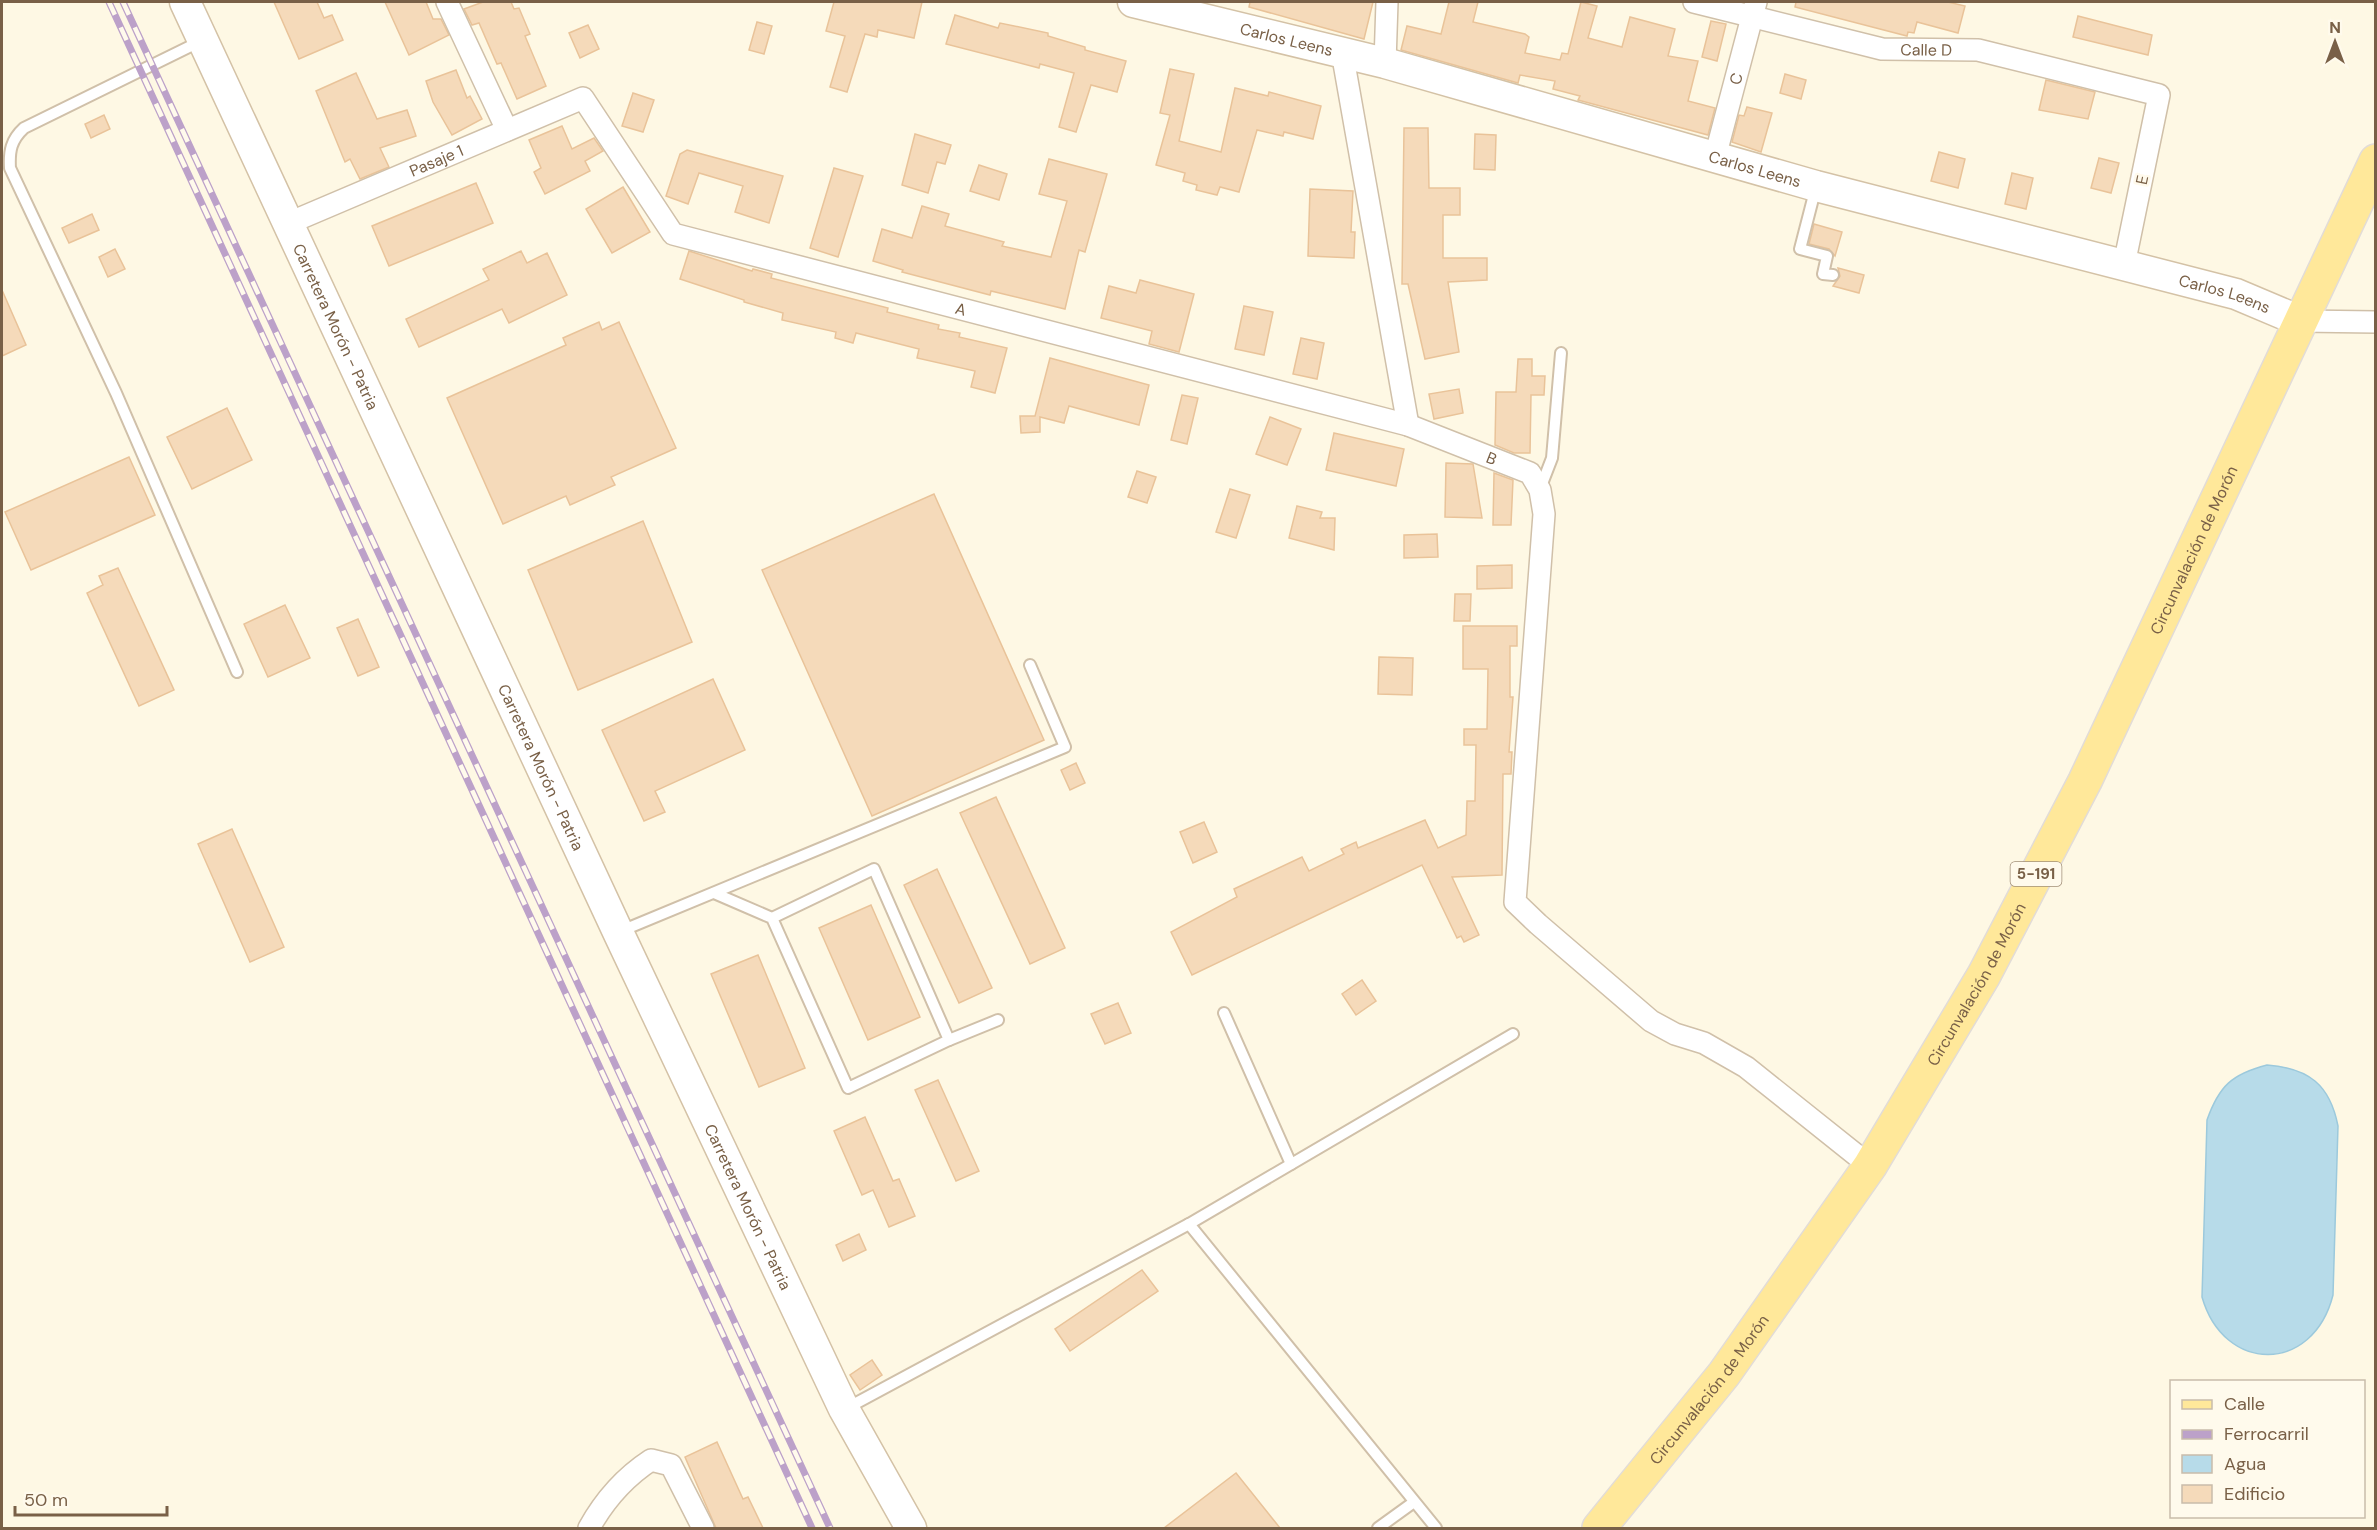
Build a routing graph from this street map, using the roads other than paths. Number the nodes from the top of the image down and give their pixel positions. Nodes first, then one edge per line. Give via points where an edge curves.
1 (185, 2) edge
2 (447, 2) edge
3 (1133, 2) edge
4 (1387, 2) edge
5 (1694, 2) edge
6 (1754, 9) edge
7 (205, 39) junction
8 (1342, 52) junction
9 (1385, 63) junction
10 (2159, 95) joint
11 (583, 98) joint
12 (507, 130) junction
13 (1715, 157) junction
14 (2376, 160) edge
15 (1816, 186) junction
16 (289, 223) junction
17 (2124, 265) junction
18 (1833, 275) dead end
19 (2300, 321) junction
20 (2376, 322) edge
21 (1561, 353) dead end
22 (1408, 424) junction
23 (1540, 490) junction
24 (1030, 665) dead end
25 (237, 672) dead end
26 (714, 893) junction
27 (772, 918) junction
28 (618, 932) junction
29 (1224, 1013) dead end
30 (998, 1020) dead end
31 (1514, 1034) dead end
32 (949, 1040) junction
33 (1291, 1164) junction
34 (1870, 1166) junction
35 (1189, 1224) junction
36 (844, 1409) junction
37 (1414, 1502) junction
38 (589, 1528) edge
39 (703, 1528) edge
40 (911, 1528) edge
41 (1378, 1528) edge
42 (1436, 1528) edge
43 (1599, 1528) edge

1 - 7 main road, Carretera Morón - Patria
2 - 12 street
3 - 8 main road, Carlos Leens
4 - 9 street
5 - 6 street, Calle D
6 - 10 street, Calle D via 1882,49 1978,50
6 - 13 street, C
7 - 16 main road, Carretera Morón - Patria
7 - 25 lane via 24,128 9,152 10,168 116,393
8 - 9 main road, Carlos Leens
8 - 22 street
9 - 13 main road, Carlos Leens
10 - 17 street, E
11 - 12 street, Pasaje 1
11 - 22 street, A via 673,234
12 - 16 street, Pasaje 1
13 - 15 main road, Carlos Leens
14 - 19 main road, Circunvalación de Morón / 5-191
15 - 17 main road, Carlos Leens
15 - 18 lane via 1800,249 1827,256 1823,274
16 - 28 main road, Carretera Morón - Patria
17 - 19 main road, Carlos Leens via 2236,294
19 - 20 street, Carlos Leens
19 - 34 main road, Circunvalación de Morón / 5-191 via 2085,781 1984,975
21 - 23 lane via 1552,458
22 - 23 street, B via 1530,473
23 - 34 street via 1544,514 1515,902 1651,1021 1704,1043 1746,1067
24 - 26 lane via 1065,747
26 - 27 lane
26 - 28 lane
27 - 32 lane via 848,1088
27 - 32 lane via 874,869
28 - 36 main road, Carretera Morón - Patria
29 - 33 lane
30 - 32 lane
31 - 33 lane
33 - 35 lane
34 - 43 main road, Circunvalación de Morón / 5-191 via 1724,1374
35 - 36 lane
35 - 37 lane
36 - 40 main road, Carretera Morón - Patria
37 - 41 lane
37 - 42 lane
38 - 39 street via 630,1473 651,1460 671,1465

